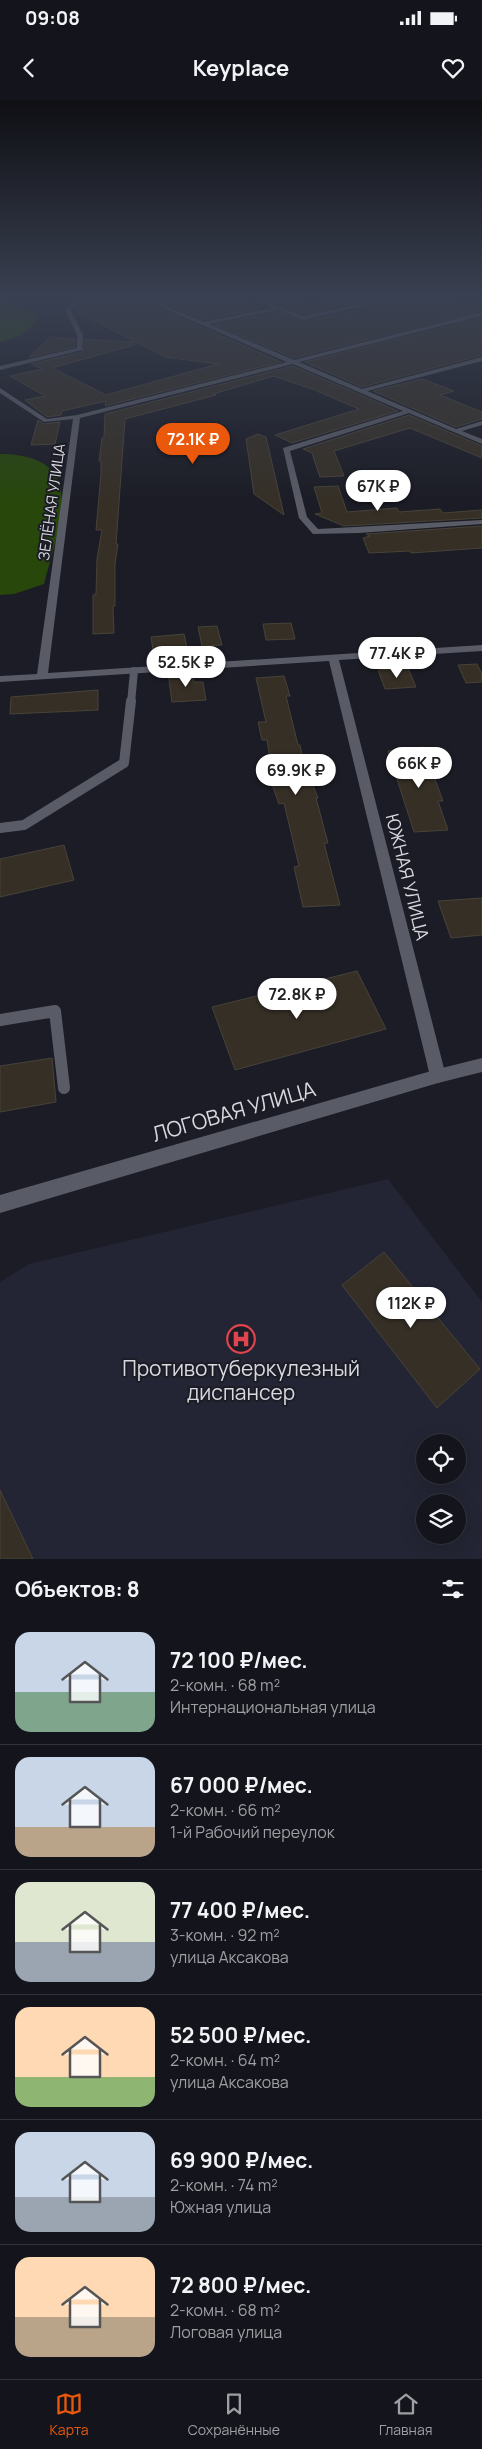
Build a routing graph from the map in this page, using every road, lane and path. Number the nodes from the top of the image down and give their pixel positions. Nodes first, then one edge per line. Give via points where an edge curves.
1 (277, 366) edge
2 (303, 366) edge
3 (454, 366) edge
4 (0, 390) edge
5 (360, 390) junction
6 (409, 411) junction
7 (77, 417) junction
8 (482, 423) edge
9 (456, 431) junction
10 (482, 442) edge
11 (482, 522) edge
12 (482, 648) edge
13 (333, 657) junction
14 (134, 671) junction
15 (42, 676) junction
16 (0, 680) edge
17 (0, 828) edge
18 (0, 1020) edge
19 (482, 1065) edge
20 (438, 1076) junction
21 (64, 1088) dead end
22 (0, 1204) edge

1 - 7 street
2 - 5 street
3 - 5 street
4 - 7 street, ЗЕЛЁНАЯ УЛИЦА via 46,421
5 - 6 street
6 - 9 street
6 - 11 street via 286,450 304,518 316,532
7 - 15 street, ЗЕЛЁНАЯ УЛИЦА
8 - 9 street
9 - 10 street
12 - 13 street
13 - 14 street
13 - 20 street, ЮЖНАЯ УЛИЦА
14 - 15 street
14 - 17 lane via 124,763 24,824
15 - 16 street
18 - 21 lane via 55,1011
19 - 20 street, ЛОГОВАЯ УЛИЦА
20 - 22 street, ЛОГОВАЯ УЛИЦА

